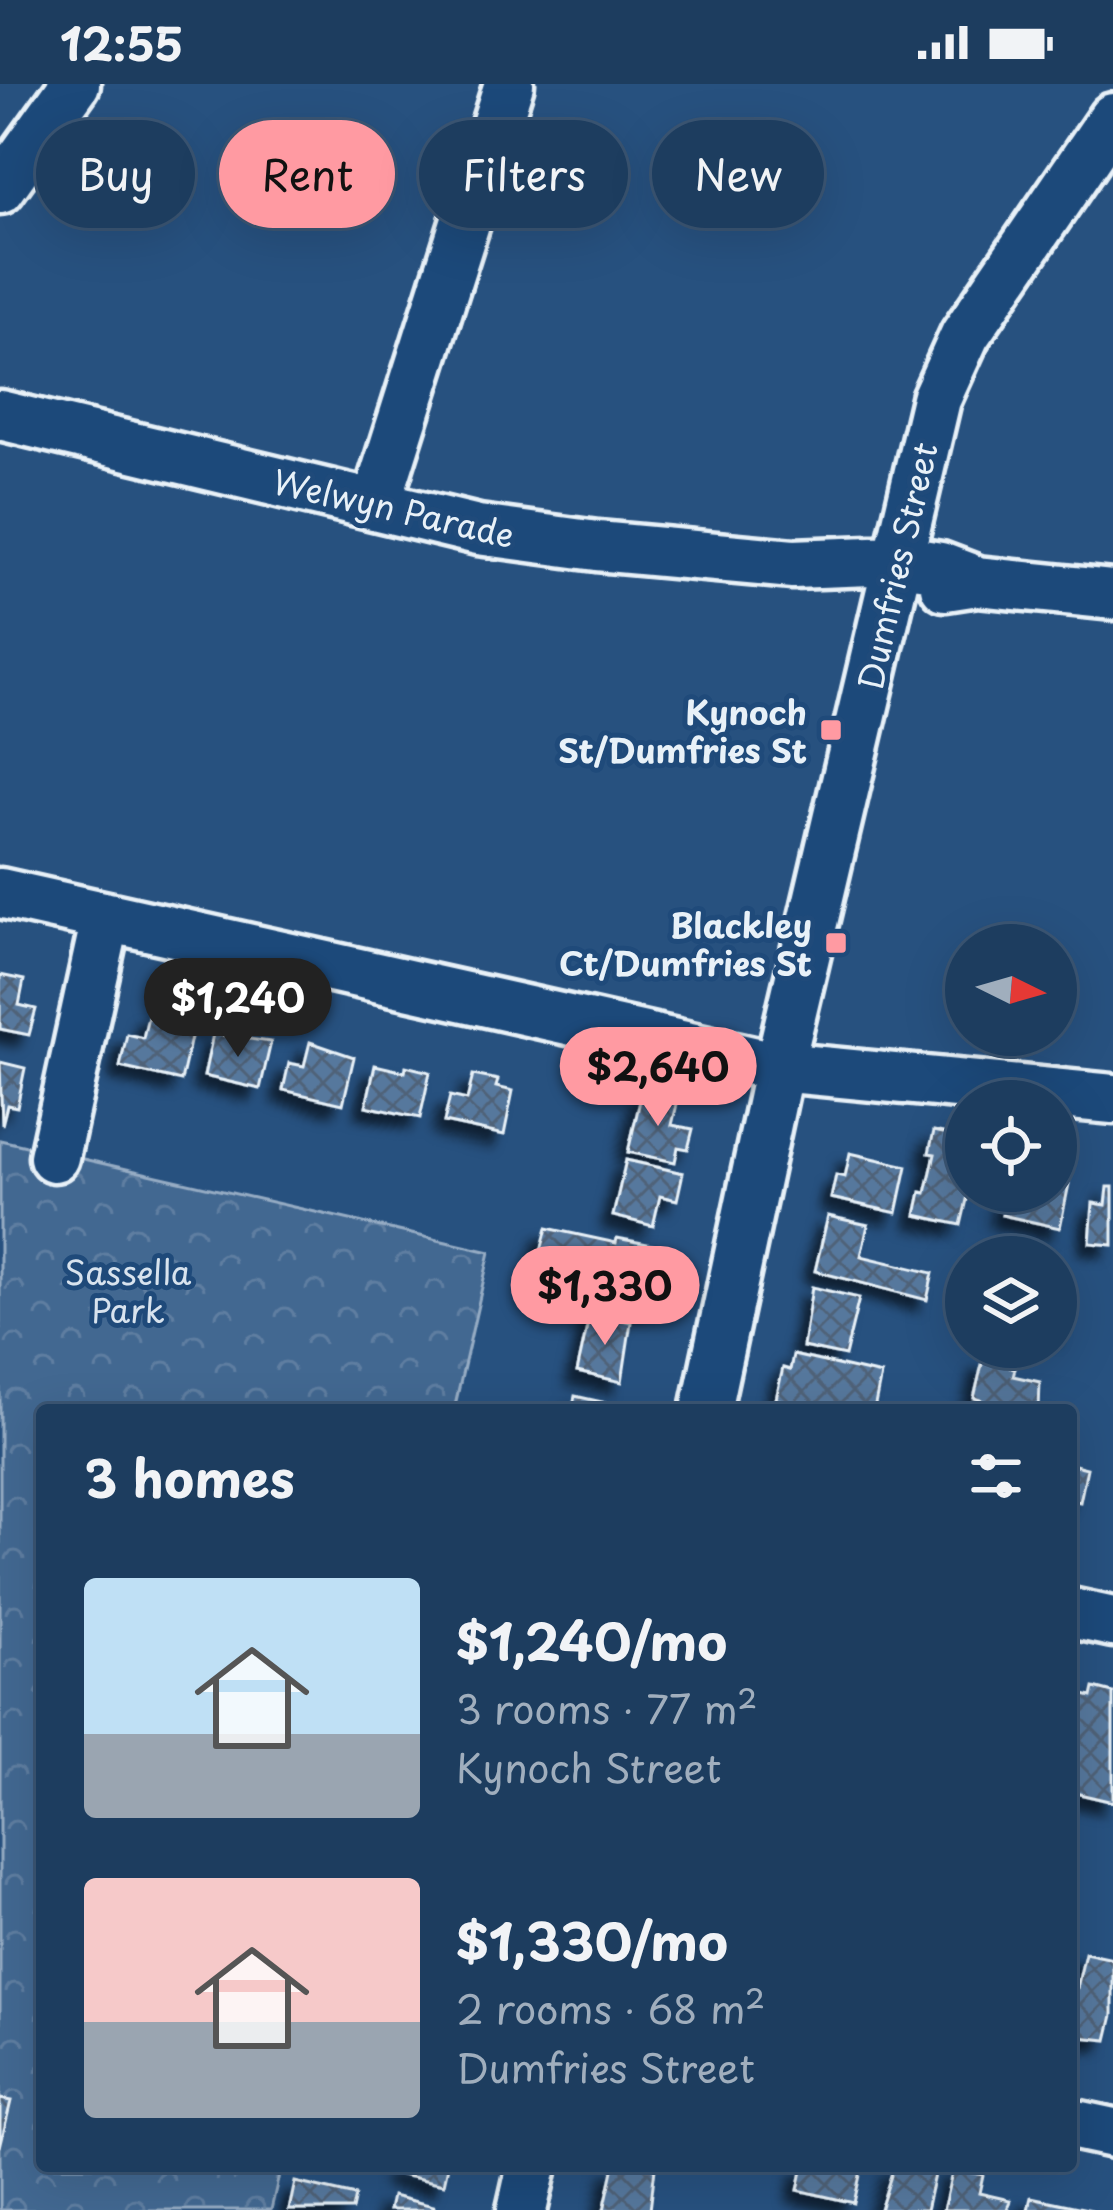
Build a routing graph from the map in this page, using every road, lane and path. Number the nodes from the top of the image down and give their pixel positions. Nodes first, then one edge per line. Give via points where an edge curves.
1 (75, 84) edge
2 (508, 84) edge
3 (1113, 118) edge
4 (0, 189) edge
5 (0, 415) edge
6 (376, 504) junction
7 (893, 573) junction
8 (1113, 595) edge
9 (0, 892) edge
10 (106, 918) junction
11 (779, 1067) junction
12 (1113, 1099) edge
13 (54, 1157) dead end
14 (707, 1404) edge
15 (1077, 1614) edge
16 (1113, 1622) edge
17 (1077, 2124) edge
18 (1113, 2133) edge
19 (531, 2172) edge
20 (522, 2210) edge

1 - 4 street
2 - 6 street
3 - 7 street, Dumfries Street via 965,334 936,399
5 - 6 street, Welwyn Parade
6 - 7 street, Welwyn Parade via 532,539
7 - 8 street, Welwyn Parade via 940,567 976,581
7 - 11 street, Dumfries Street
9 - 10 street
10 - 11 street
10 - 13 street
11 - 12 street
11 - 14 street, Dumfries Street
15 - 16 street
17 - 18 street
19 - 20 street

